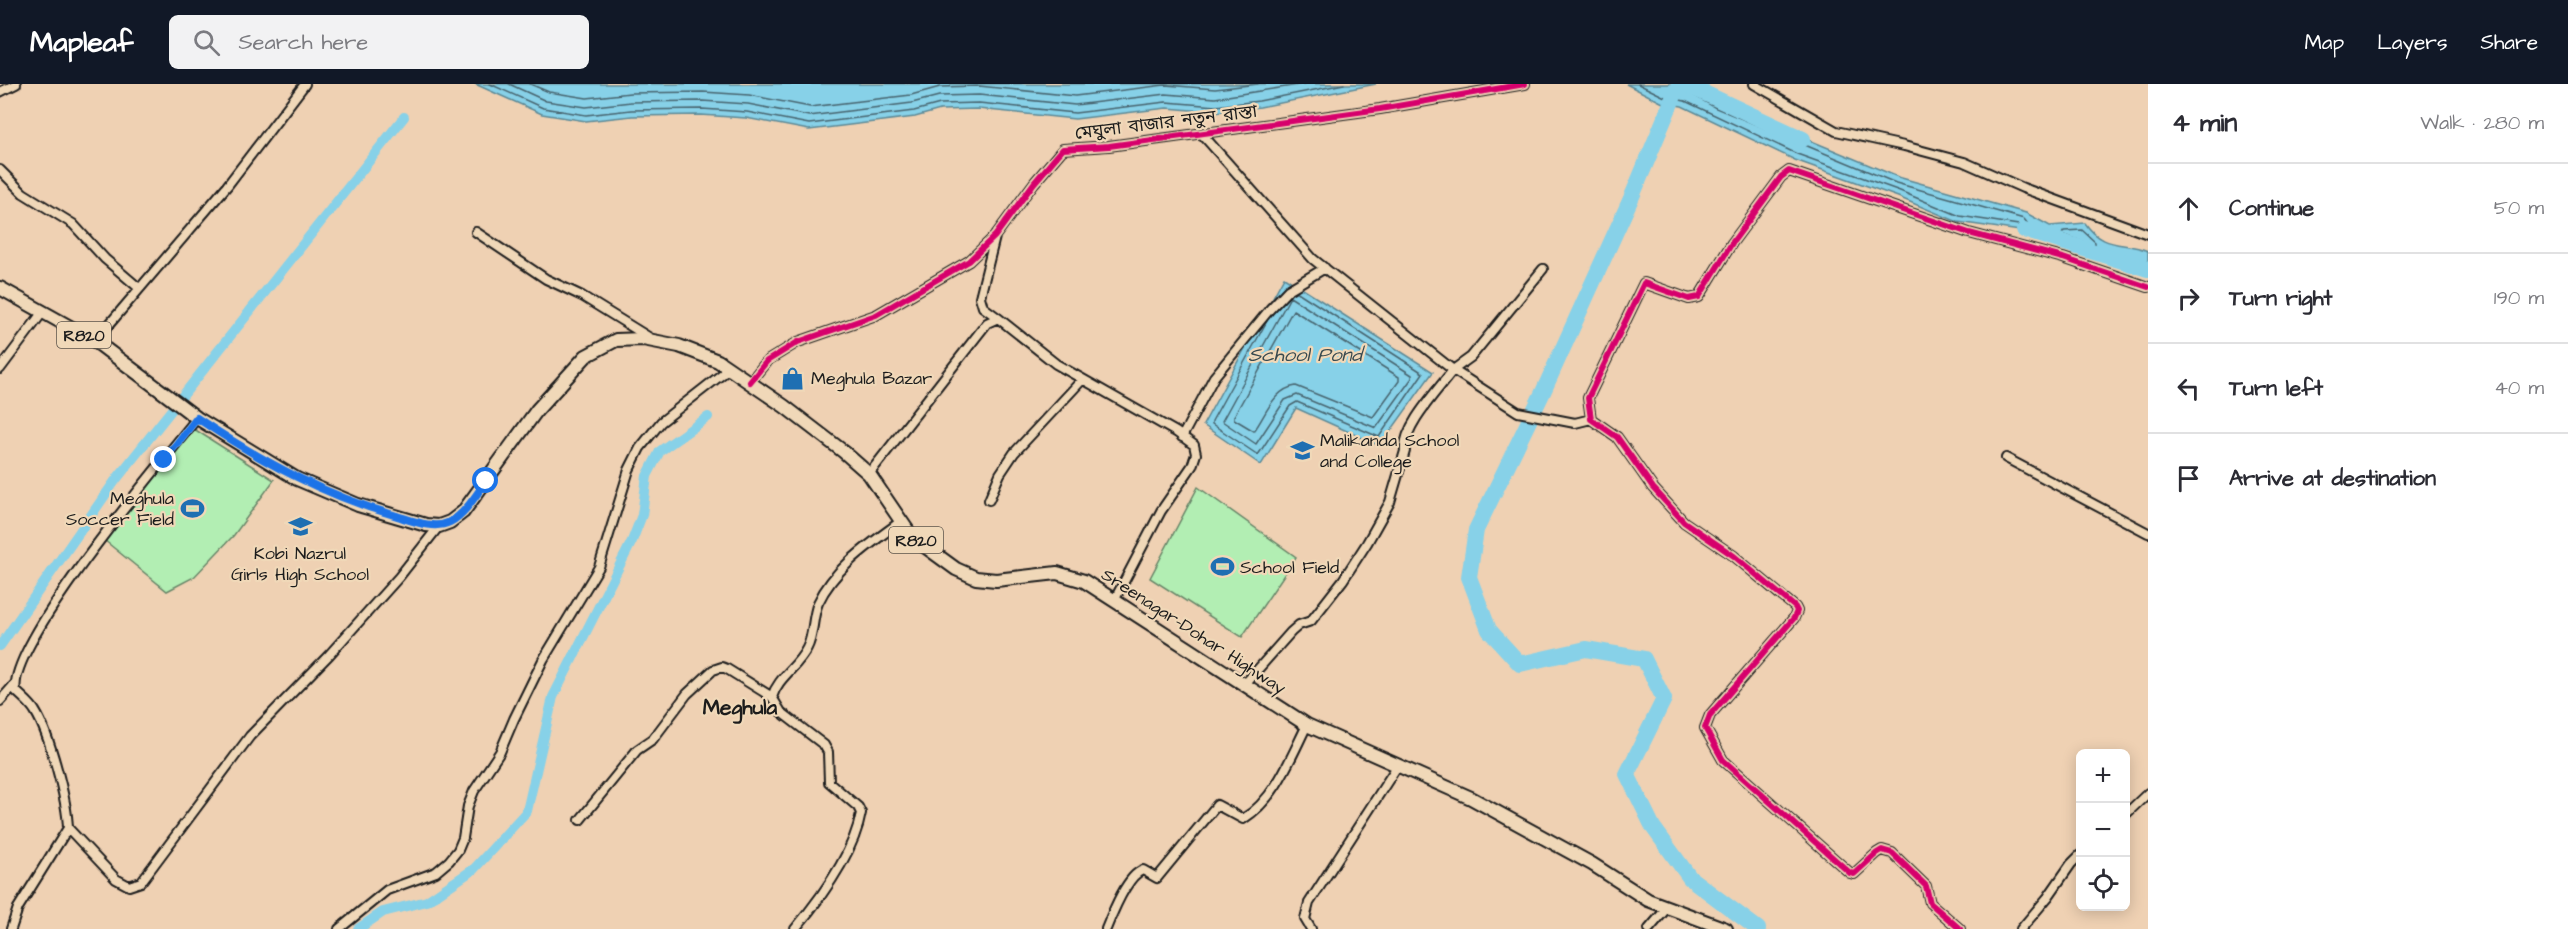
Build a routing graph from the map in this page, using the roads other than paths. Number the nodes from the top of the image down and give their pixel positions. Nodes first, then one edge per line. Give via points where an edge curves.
1 (16, 84) edge
2 (305, 84) edge
3 (1525, 84) edge
4 (1754, 84) edge
5 (0, 92) edge
6 (1201, 133) junction
7 (0, 170) edge
8 (476, 232) dead end
9 (2148, 234) edge
10 (995, 236) junction
11 (1325, 268) junction
12 (1543, 268) dead end
13 (2148, 287) edge
14 (0, 288) edge
15 (139, 288) junction
16 (42, 313) junction
17 (998, 318) junction
18 (94, 340) junction
19 (657, 342) junction
20 (730, 368) junction
21 (0, 369) edge
22 (1453, 370) junction
23 (1082, 380) junction
24 (750, 382) junction
25 (194, 415) junction
26 (1592, 419) junction
27 (1182, 437) junction
28 (2006, 458) dead end
29 (869, 474) junction
30 (989, 500) dead end
31 (900, 522) junction
32 (439, 526) junction
33 (2148, 533) edge
34 (1115, 599) junction
35 (15, 684) junction
36 (1244, 685) junction
37 (772, 698) junction
38 (0, 701) edge
39 (1307, 725) junction
40 (1398, 765) junction
41 (2148, 793) edge
42 (2130, 810) edge
43 (580, 820) dead end
44 (68, 828) junction
45 (2078, 857) edge
46 (1667, 908) junction
47 (11, 929) edge
48 (339, 929) edge
49 (795, 929) edge
50 (1106, 929) edge
51 (1311, 929) edge
52 (1649, 929) edge
53 (1726, 929) edge
54 (1960, 929) edge
55 (2021, 929) edge

1 - 5 street
2 - 15 street via 226,186
3 - 6 street, মেঘুলা বাজার নতুন রাস্তা via 1380,109
4 - 9 street via 1836,131 1964,162
6 - 10 street, মেঘুলা বাজার নতুন রাস্তা via 1063,149
6 - 11 street
7 - 15 street via 22,193 73,224
8 - 19 street via 546,279
10 - 17 street via 980,297 983,307
10 - 24 street, মেঘুলা বাজার নতুন রাস্তা via 951,274 876,315 798,342 767,361
11 - 22 street
11 - 27 street via 1288,290 1270,309 1214,377
12 - 22 street via 1471,357
13 - 26 street via 2063,258 1969,233 1789,171 1732,243 1699,297 1689,299 1644,283 1588,398
14 - 16 main road, R820
15 - 18 street
16 - 18 main road, R820
16 - 21 street
17 - 23 street
17 - 29 street via 987,323
18 - 25 main road, R820
19 - 20 main road, Sreenagar-Dohar Highway / R820 via 679,346
19 - 32 main road, Sreenagar-Dohar Highway / R820 via 616,340 586,356 537,410 463,512
20 - 24 main road, Sreenagar-Dohar Highway / R820
20 - 48 street via 662,422 640,448 629,470 599,567 543,660 500,752 474,791 458,850 436,872 387,890
22 - 26 street via 1518,412 1575,423
22 - 36 street via 1410,430 1390,502 1343,580 1311,621 1291,632
23 - 27 street
23 - 30 street via 1014,453
24 - 29 main road, Sreenagar-Dohar Highway / R820
25 - 32 main road, R820 via 297,479 358,505
25 - 35 street via 75,574 33,641
26 - 54 street via 1617,437 1653,488 1684,522 1734,556 1797,611 1710,715 1706,728 1723,760 1850,873 1854,874 1882,850 1892,853 1926,886 1930,903
27 - 34 street via 1194,446 1192,466 1161,511
28 - 33 street
29 - 31 main road, Sreenagar-Dohar Highway / R820
31 - 34 main road, Sreenagar-Dohar Highway / R820 via 912,537 956,569 976,578 996,580 1057,573 1084,581
31 - 37 street via 839,573 819,603 806,651 778,684
32 - 44 street via 329,655 250,735 141,882 129,886 116,879
34 - 36 main road, Sreenagar-Dohar Highway / R820
35 - 38 street
35 - 44 street via 46,735
36 - 39 main road, Sreenagar-Dohar Highway / R820
37 - 43 street via 727,669 713,670 687,694 653,739 637,750
37 - 49 street via 781,712 824,745 828,752 829,782 861,813 838,867
39 - 40 main road, Sreenagar-Dohar Highway / R820
39 - 50 street via 1280,779 1261,803 1243,819 1217,805 1157,878 1143,870 1136,873
40 - 46 main road, Sreenagar-Dohar Highway / R820 via 1472,798
40 - 51 street via 1309,903 1305,919
41 - 42 street
44 - 47 street via 24,899
45 - 55 street
46 - 52 street
46 - 53 main road, Sreenagar-Dohar Highway / R820

